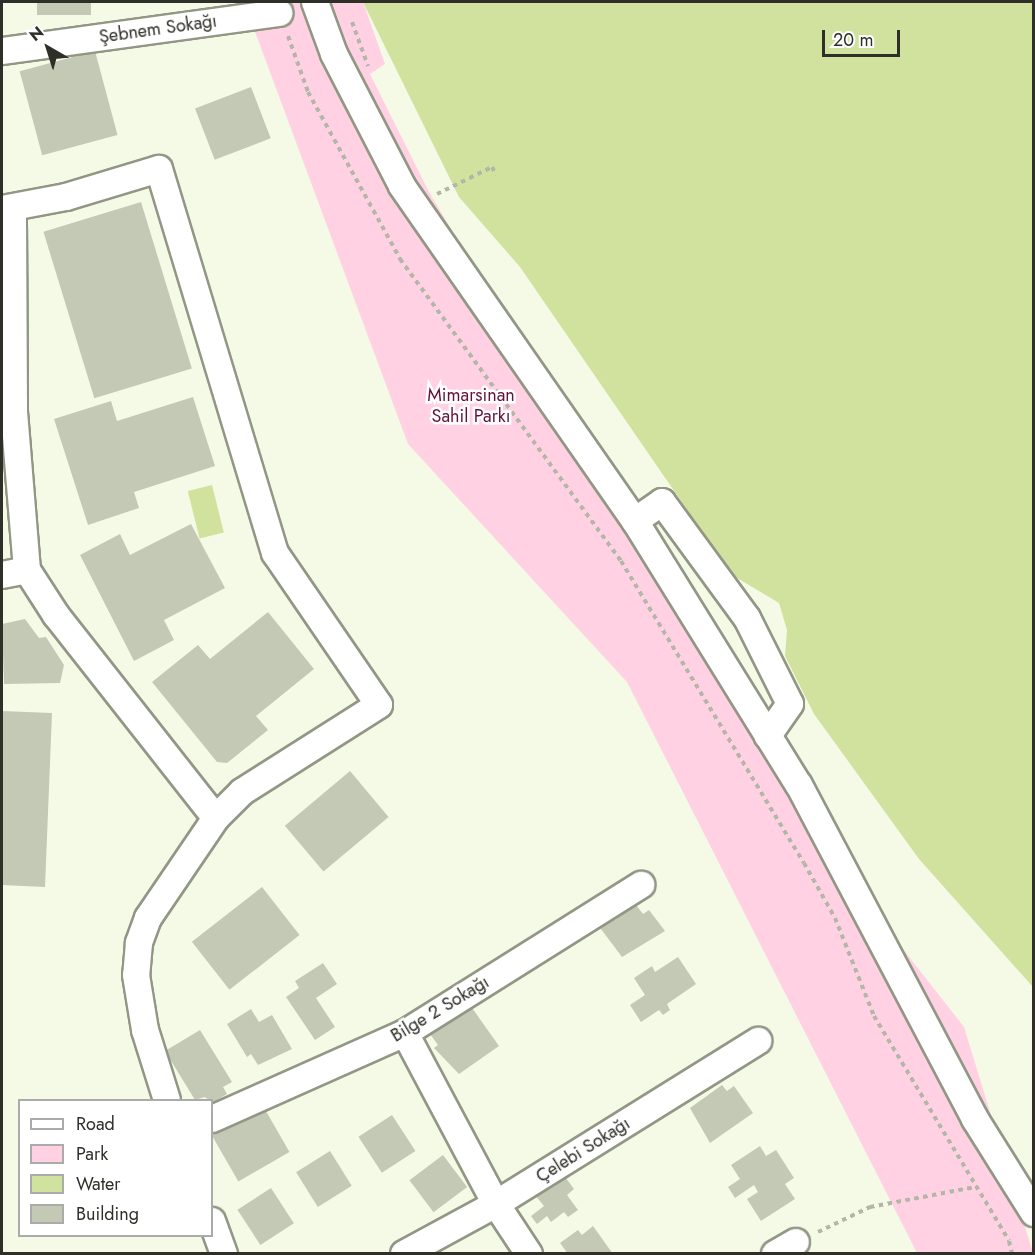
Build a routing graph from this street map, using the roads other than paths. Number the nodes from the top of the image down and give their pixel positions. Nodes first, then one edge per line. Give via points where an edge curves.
1 (315, 2) edge
2 (279, 13) road end
3 (2, 51) edge
4 (7, 208) edge
5 (635, 521) junction
6 (27, 570) junction
7 (2, 575) edge
8 (768, 736) junction
9 (216, 818) junction
10 (641, 885) dead end
11 (405, 1033) junction
12 (758, 1041) dead end
13 (166, 1099) edge
14 (220, 1114) edge
15 (495, 1204) junction
16 (1034, 1213) edge
17 (213, 1224) edge
18 (224, 1254) edge
19 (404, 1254) edge
20 (530, 1254) edge

1 - 5 street via 334,54 415,206
2 - 3 street, Şebnem Sokağı
4 - 6 street via 14,412
4 - 9 street via 159,169 275,552 379,705 242,792
5 - 8 street
5 - 8 street via 662,502 747,618 790,704
6 - 7 street
6 - 9 street via 56,615
8 - 16 street via 820,821 975,1119
9 - 13 street via 148,918 139,943 136,975 145,1030
10 - 11 street, Bilge 2 Sokağı
11 - 14 street, Bilge 2 Sokağı
11 - 15 street
12 - 15 street, Çelebi Sokağı
15 - 19 street, Çelebi Sokağı
15 - 20 street
17 - 18 street

